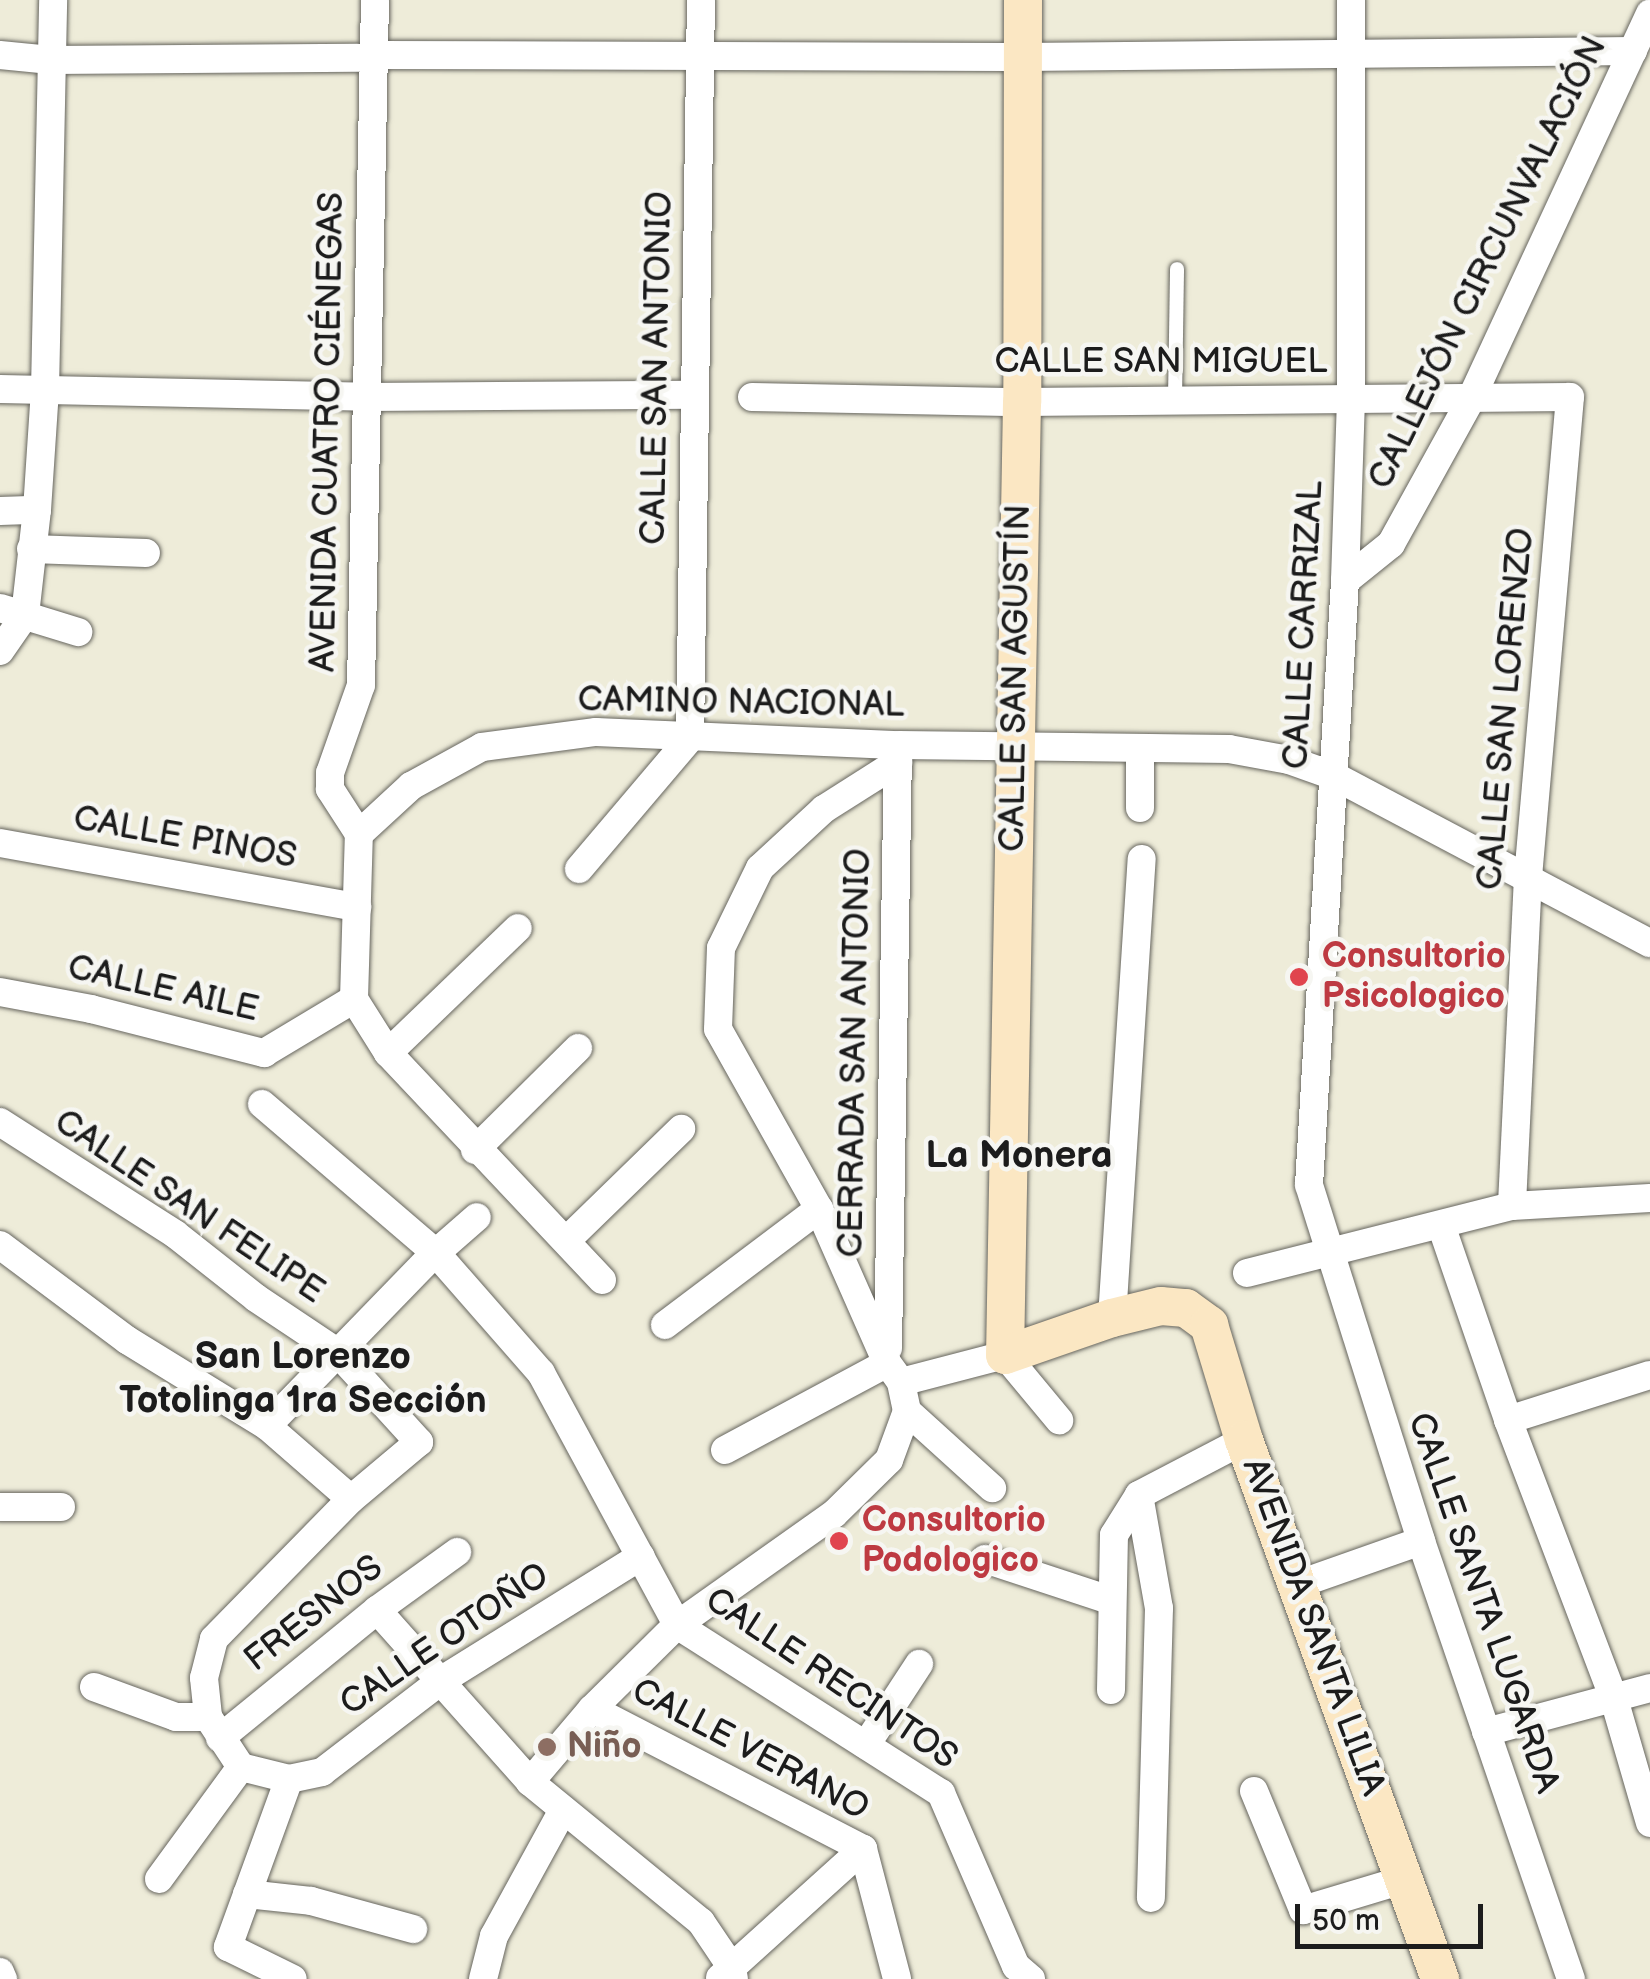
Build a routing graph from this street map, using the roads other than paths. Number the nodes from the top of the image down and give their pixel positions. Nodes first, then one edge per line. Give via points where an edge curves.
1 (53, 0) edge
2 (362, 0) edge
3 (375, 0) edge
4 (700, 0) edge
5 (1023, 0) edge
6 (1351, 0) edge
7 (1650, 14) edge
8 (1633, 50) junction
9 (1351, 53) junction
10 (0, 55) edge
11 (367, 56) junction
12 (700, 56) junction
13 (1022, 56) junction
14 (51, 60) junction
15 (1177, 269) dead end
16 (0, 389) edge
17 (45, 390) junction
18 (693, 395) junction
19 (367, 397) junction
20 (752, 397) dead end
21 (1570, 397) joint
22 (1351, 399) junction
23 (1472, 399) junction
24 (1175, 400) junction
25 (1022, 402) junction
26 (38, 510) junction
27 (0, 512) edge
28 (31, 550) junction
29 (146, 553) dead end
30 (1345, 582) junction
31 (12, 612) edge
32 (78, 632) dead end
33 (0, 650) edge
34 (690, 738) junction
35 (1013, 745) junction
36 (1140, 750) junction
37 (898, 754) junction
38 (1334, 776) junction
39 (1140, 808) dead end
40 (359, 834) junction
41 (0, 843) edge
42 (1142, 859) dead end
43 (579, 869) dead end
44 (1528, 877) junction
45 (357, 907) junction
46 (518, 928) dead end
47 (1649, 936) edge
48 (0, 992) edge
49 (354, 999) junction
50 (578, 1048) dead end
51 (388, 1053) junction
52 (262, 1104) dead end
53 (0, 1122) edge
54 (681, 1129) dead end
55 (475, 1150) junction
56 (1650, 1198) edge
57 (1512, 1206) junction
58 (819, 1209) junction
59 (477, 1218) dead end
60 (1442, 1225) junction
61 (568, 1239) junction
62 (0, 1245) edge
63 (1326, 1250) junction
64 (436, 1253) junction
65 (1247, 1273) dead end
66 (602, 1280) dead end
67 (1112, 1318) junction
68 (665, 1325) dead end
69 (338, 1352) junction
70 (1005, 1355) junction
71 (894, 1372) junction
72 (1650, 1374) edge
73 (908, 1411) junction
74 (1059, 1420) dead end
75 (1508, 1420) junction
76 (267, 1426) junction
77 (1244, 1440) junction
78 (725, 1450) dead end
79 (992, 1488) dead end
80 (1138, 1496) junction
81 (351, 1499) junction
82 (61, 1506) dead end
83 (0, 1507) edge
84 (1420, 1541) junction
85 (457, 1552) dead end
86 (641, 1556) junction
87 (985, 1559) dead end
88 (1299, 1584) junction
89 (1110, 1600) junction
90 (377, 1610) junction
91 (678, 1625) junction
92 (919, 1664) dead end
93 (442, 1680) junction
94 (94, 1687) dead end
95 (1650, 1688) edge
96 (1110, 1690) dead end
97 (1614, 1699) junction
98 (592, 1710) junction
99 (214, 1728) junction
100 (1486, 1732) junction
101 (866, 1745) junction
102 (241, 1767) junction
103 (289, 1780) junction
104 (530, 1782) junction
105 (1254, 1790) dead end
106 (564, 1810) junction
107 (1650, 1823) edge
108 (864, 1849) junction
109 (159, 1879) dead end
110 (1406, 1879) junction
111 (248, 1894) junction
112 (1151, 1898) dead end
113 (413, 1929) dead end
114 (728, 1975) edge
115 (293, 1979) edge
116 (483, 1979) edge
117 (897, 1979) edge
118 (1032, 1979) edge
119 (1440, 1979) edge
120 (1571, 1979) edge

1 - 14 street
2 - 11 street, AVENIDA CUATRO CIÉNEGAS
3 - 11 street, AVENIDA CUATRO CIÉNEGAS
4 - 12 street, CALLE SAN ANTONIO
5 - 13 street, CALLE SAN AGUSTÍN
6 - 9 street, CALLE CARRIZAL
7 - 8 street, CALLEJÓN CIRCUNVALACIÓN
8 - 9 street
8 - 23 street, CALLEJÓN CIRCUNVALACIÓN
9 - 13 street
9 - 22 street, CALLE CARRIZAL
10 - 14 street
11 - 12 street
11 - 14 street
11 - 19 street, AVENIDA CUATRO CIÉNEGAS
12 - 13 street
12 - 18 street, CALLE SAN ANTONIO
13 - 25 street, CALLE SAN AGUSTÍN
14 - 17 street
15 - 24 lane
16 - 17 street
17 - 19 street
17 - 26 street
18 - 19 street
18 - 34 street, CALLE SAN ANTONIO
19 - 40 street, AVENIDA CUATRO CIÉNEGAS via 362,685 330,773 330,790
20 - 25 street, CALLE SAN MIGUEL
21 - 23 street, CALLE SAN MIGUEL
21 - 44 street, CALLE SAN LORENZO
22 - 23 street, CALLE SAN MIGUEL
22 - 24 street, CALLE SAN MIGUEL
22 - 30 street, CALLE CARRIZAL
23 - 30 street, CALLEJÓN CIRCUNVALACIÓN via 1391,544
24 - 25 street, CALLE SAN MIGUEL
25 - 35 street, CALLE SAN AGUSTÍN
26 - 27 street
26 - 28 street
28 - 29 street
28 - 31 street
30 - 38 street, CALLE CARRIZAL
31 - 32 street
31 - 33 street
34 - 37 street, CAMINO NACIONAL
34 - 40 street, CAMINO NACIONAL via 596,732 482,747 411,786
34 - 43 street
35 - 36 street, CAMINO NACIONAL
35 - 37 street, CAMINO NACIONAL
35 - 70 street, CALLE SAN AGUSTÍN
36 - 38 street, CAMINO NACIONAL via 1229,750
36 - 39 street
37 - 58 street via 824,808 760,868 721,948 718,1028
37 - 71 street, CERRADA SAN ANTONIO
38 - 44 street, CAMINO NACIONAL
38 - 63 street, CALLE CARRIZAL via 1309,1185
40 - 45 street
41 - 45 street, CALLE PINOS
42 - 67 street
44 - 47 street, CAMINO NACIONAL
44 - 57 street, CALLE SAN LORENZO
45 - 49 street
46 - 51 street
48 - 49 street, CALLE AILE via 264,1053
49 - 51 street
50 - 55 street
51 - 55 street
52 - 64 street, CALLE RECINTOS
53 - 69 street, CALLE SAN FELIPE via 175,1234
54 - 61 street
55 - 61 street
56 - 57 street
57 - 60 street
58 - 68 street
58 - 71 street
59 - 64 street
60 - 63 street
60 - 75 street
61 - 66 street
62 - 76 street via 127,1340
63 - 65 street
63 - 84 street, CALLE SANTA LUGARDA
64 - 69 street
64 - 86 street, CALLE RECINTOS via 540,1374
67 - 70 street
67 - 77 street, AVENIDA SANTA LILIA via 1161,1306 1186,1308 1209,1325
69 - 76 street
69 - 81 street, CALLE SAN FELIPE via 419,1442
70 - 71 street
70 - 74 street
71 - 73 street
71 - 78 street
72 - 75 street
73 - 79 street
73 - 91 street via 889,1460 834,1514
75 - 97 street
76 - 81 street
77 - 80 street
77 - 88 street, AVENIDA SANTA LILIA
80 - 89 street via 1114,1535
80 - 112 street via 1160,1608
81 - 99 street via 214,1639 204,1678
82 - 83 street
84 - 88 street
84 - 100 street, CALLE SANTA LUGARDA
85 - 90 street, FRESNOS
86 - 91 street, CALLE RECINTOS
86 - 93 street, CALLE OTOÑO
87 - 89 street
88 - 110 street, AVENIDA SANTA LILIA
89 - 96 street
90 - 93 street
90 - 99 street, FRESNOS
91 - 98 street
91 - 101 street, CALLE RECINTOS
92 - 101 street
93 - 103 street, CALLE OTOÑO via 322,1772
93 - 104 street
94 - 99 street
95 - 97 street
97 - 100 street
97 - 107 street
98 - 104 street
98 - 108 street, CALLE VERANO
99 - 102 street
100 - 120 street, CALLE SANTA LUGARDA
101 - 118 street, CALLE RECINTOS via 941,1793 1016,1966
102 - 103 street
102 - 109 street
103 - 111 street
104 - 106 street
105 - 110 street via 1304,1910
106 - 114 street via 701,1922
106 - 116 street via 494,1936
108 - 114 street
108 - 117 street, CALLE VERANO
110 - 119 street, AVENIDA SANTA LILIA
111 - 113 street via 311,1901
111 - 115 street via 228,1947

